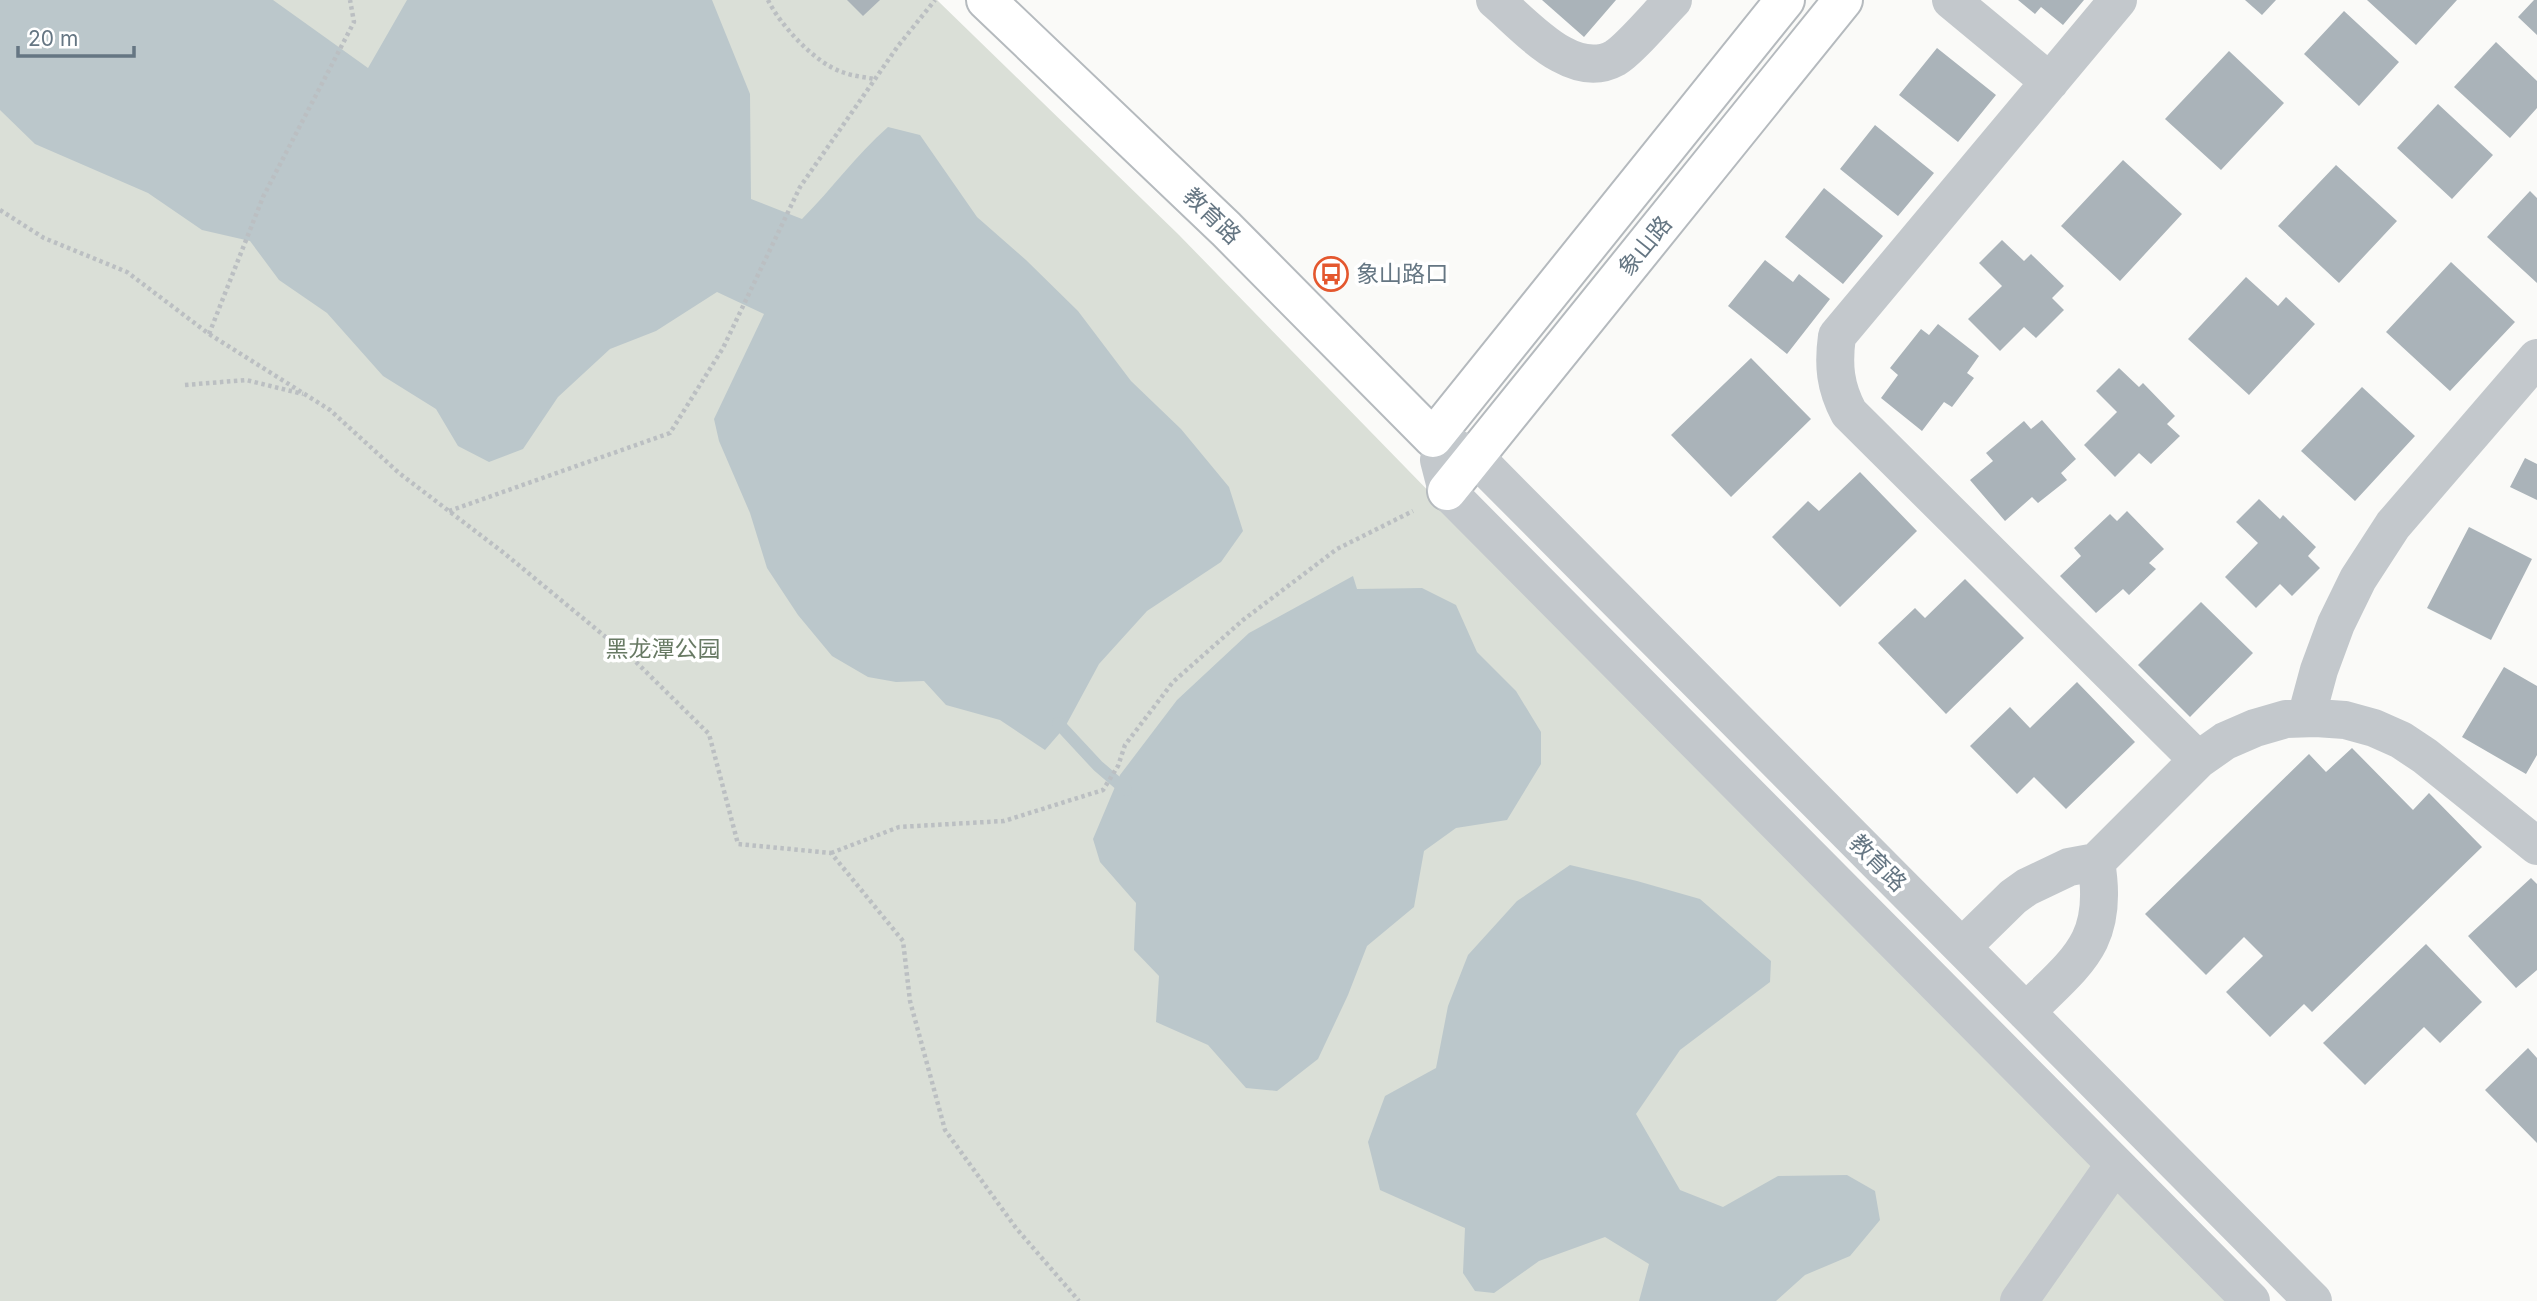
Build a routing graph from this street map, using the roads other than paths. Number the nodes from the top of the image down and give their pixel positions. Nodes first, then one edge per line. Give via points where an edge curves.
1 (986, 0) edge
2 (1495, 0) edge
3 (1673, 0) edge
4 (1785, 0) edge
5 (1843, 0) edge
6 (1951, 0) edge
7 (2118, 0) edge
8 (2050, 82) junction
9 (2537, 358) edge
10 (1433, 438) junction
11 (1475, 457) junction
12 (1447, 491) junction
13 (2306, 718) junction
14 (2198, 760) junction
15 (2537, 846) edge
16 (2096, 862) junction
17 (1962, 947) junction
18 (2026, 1012) junction
19 (2115, 1164) junction
20 (2019, 1301) edge
21 (2251, 1301) edge
22 (2313, 1301) edge

1 - 10 main road, 教育路 via 1226,229
2 - 3 street via 1567,59 1593,64 1617,57
4 - 10 main road, 象山路
5 - 11 main road, 象山路
6 - 8 street
7 - 8 street
8 - 14 street via 1837,336 1835,377 1849,414
9 - 13 street via 2393,525 2358,579 2336,624
10 - 11 street, 教育路
10 - 12 street, 教育路
11 - 12 main road, 象山路
11 - 17 street, 教育路
12 - 19 street, 教育路
13 - 14 street via 2255,728
13 - 15 street via 2345,720 2401,740
14 - 16 street
16 - 17 street via 2069,867 2027,887
16 - 18 street via 2099,905 2090,943
17 - 18 street, 教育路
18 - 22 street, 教育路
19 - 20 street
19 - 21 street, 教育路

